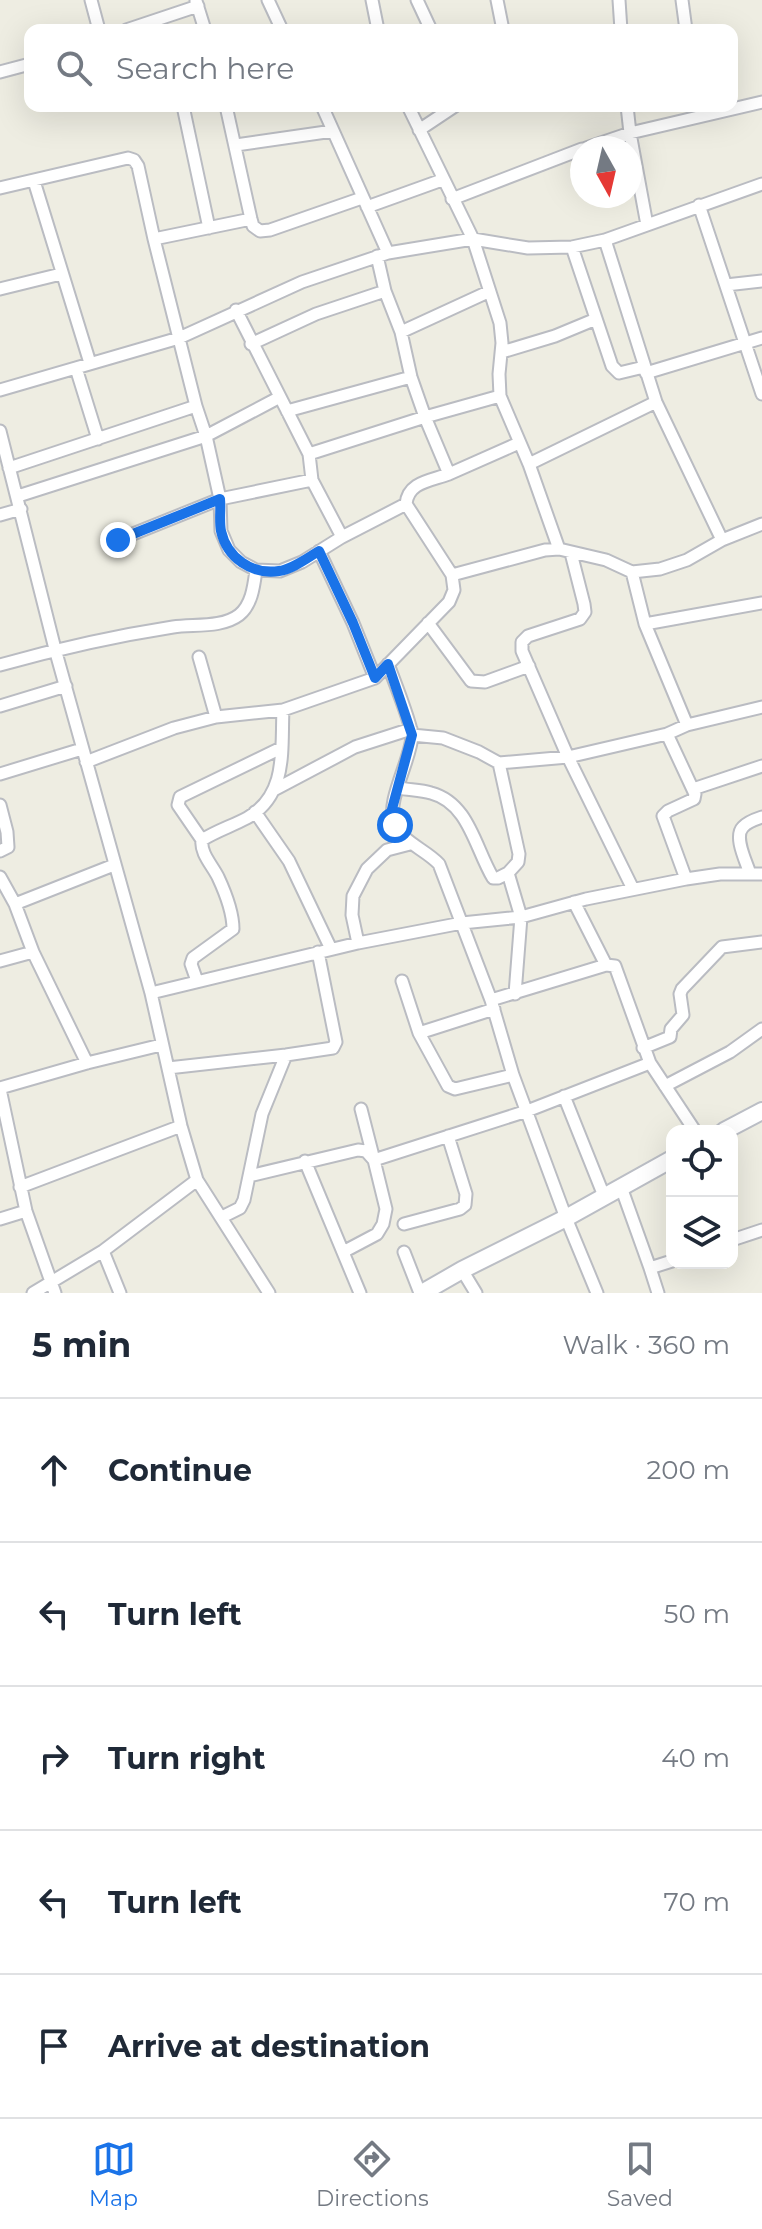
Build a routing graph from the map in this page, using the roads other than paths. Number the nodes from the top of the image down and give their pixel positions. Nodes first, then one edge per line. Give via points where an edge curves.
1 (91, 0) edge
2 (268, 0) edge
3 (372, 0) edge
4 (417, 0) edge
5 (497, 0) edge
6 (619, 0) edge
7 (682, 0) edge
8 (197, 3) edge
9 (97, 24) edge
10 (142, 24) edge
11 (203, 24) edge
12 (279, 24) edge
13 (376, 24) edge
14 (428, 24) edge
15 (502, 24) edge
16 (621, 24) edge
17 (685, 24) edge
18 (24, 66) edge
19 (0, 72) edge
20 (762, 102) edge
21 (738, 106) edge
22 (184, 112) edge
23 (228, 112) edge
24 (325, 112) edge
25 (411, 112) edge
26 (446, 112) edge
27 (628, 112) edge
28 (694, 112) edge
29 (419, 130) junction
30 (333, 131) junction
31 (630, 133) junction
32 (621, 136) edge
33 (236, 145) junction
34 (570, 154) edge
35 (442, 180) junction
36 (34, 181) junction
37 (762, 184) edge
38 (0, 188) edge
39 (452, 199) junction
40 (364, 203) junction
41 (699, 205) junction
42 (251, 219) junction
43 (647, 225) junction
44 (209, 228) junction
45 (154, 239) junction
46 (473, 239) junction
47 (605, 240) junction
48 (572, 247) junction
49 (382, 254) junction
50 (61, 274) junction
51 (762, 281) edge
52 (726, 285) junction
53 (0, 289) edge
54 (385, 291) junction
55 (488, 292) junction
56 (236, 310) junction
57 (596, 319) junction
58 (401, 332) junction
59 (179, 338) junction
60 (762, 338) edge
61 (746, 343) junction
62 (251, 344) junction
63 (502, 352) junction
64 (90, 363) junction
65 (76, 368) junction
66 (645, 370) junction
67 (411, 377) junction
68 (0, 390) edge
69 (762, 394) edge
70 (500, 396) junction
71 (280, 397) junction
72 (656, 402) junction
73 (196, 406) junction
74 (287, 411) junction
75 (425, 417) junction
76 (0, 431) edge
77 (206, 436) junction
78 (98, 439) junction
79 (519, 443) junction
80 (309, 454) junction
81 (529, 464) junction
82 (9, 468) junction
83 (449, 474) junction
84 (312, 480) junction
85 (18, 496) junction
86 (220, 499) junction
87 (406, 504) junction
88 (21, 509) junction
89 (0, 515) edge
90 (762, 524) edge
91 (342, 537) junction
92 (118, 540) dead end
93 (722, 540) junction
94 (319, 551) junction
95 (565, 551) junction
96 (256, 570) junction
97 (632, 572) junction
98 (452, 575) junction
99 (762, 603) edge
100 (428, 623) junction
101 (645, 624) junction
102 (55, 649) junction
103 (199, 657) dead end
104 (388, 664) junction
105 (0, 665) edge
106 (529, 666) junction
107 (375, 678) junction
108 (66, 686) junction
109 (0, 706) edge
110 (762, 707) edge
111 (283, 710) junction
112 (216, 717) junction
113 (687, 725) junction
114 (412, 732) junction
115 (667, 734) junction
116 (281, 748) junction
117 (82, 749) junction
118 (568, 757) junction
119 (86, 762) junction
120 (499, 763) junction
121 (762, 766) edge
122 (0, 774) edge
123 (399, 788) junction
124 (693, 789) junction
125 (274, 790) junction
126 (0, 805) edge
127 (255, 812) junction
128 (762, 817) edge
129 (202, 840) junction
130 (410, 844) junction
131 (0, 851) edge
132 (114, 865) junction
133 (508, 873) junction
134 (756, 874) edge
135 (0, 877) edge
136 (686, 879) junction
137 (633, 889) junction
138 (574, 902) junction
139 (15, 904) junction
140 (521, 917) junction
141 (462, 923) junction
142 (762, 942) edge
143 (358, 943) junction
144 (331, 949) junction
145 (33, 952) junction
146 (318, 952) junction
147 (0, 961) edge
148 (606, 965) junction
149 (197, 981) junction
150 (402, 981) dead end
151 (151, 993) junction
152 (515, 994) junction
153 (492, 1004) junction
154 (762, 1029) edge
155 (419, 1033) junction
156 (161, 1045) junction
157 (643, 1048) junction
158 (286, 1055) junction
159 (87, 1063) junction
160 (650, 1063) junction
161 (168, 1068) junction
162 (513, 1075) junction
163 (665, 1086) junction
164 (0, 1088) edge
165 (564, 1096) junction
166 (361, 1109) dead end
167 (527, 1111) junction
168 (762, 1111) edge
169 (691, 1125) edge
170 (735, 1125) edge
171 (181, 1126) junction
172 (5, 1131) edge
173 (448, 1136) junction
174 (374, 1160) junction
175 (305, 1161) junction
176 (666, 1162) edge
177 (249, 1176) junction
178 (197, 1180) junction
179 (20, 1187) junction
180 (621, 1187) junction
181 (604, 1196) junction
182 (26, 1211) junction
183 (222, 1217) junction
184 (566, 1218) junction
185 (0, 1219) edge
186 (404, 1224) dead end
187 (762, 1230) edge
188 (738, 1238) edge
189 (103, 1251) junction
190 (343, 1252) junction
191 (404, 1252) dead end
192 (666, 1263) edge
193 (650, 1268) junction
194 (462, 1270) junction
195 (54, 1287) edge
196 (33, 1293) edge
197 (120, 1293) edge
198 (269, 1293) edge
199 (360, 1293) edge
200 (421, 1293) edge
201 (476, 1293) edge
202 (597, 1293) edge
203 (657, 1293) edge

1 - 9 street
2 - 12 street
3 - 13 street
4 - 14 street
5 - 15 street
6 - 16 street
7 - 17 street
8 - 10 street
8 - 11 street
18 - 19 street
20 - 21 street
22 - 44 street
23 - 33 street
24 - 30 street
25 - 29 street
26 - 29 street
27 - 31 street
28 - 31 street
29 - 35 street
30 - 33 street
30 - 40 street
31 - 32 street
31 - 43 street
33 - 42 street
34 - 39 street
35 - 39 street
35 - 40 street
36 - 38 street
36 - 45 street via 134,160
36 - 50 street
37 - 41 street
39 - 46 street
40 - 42 street via 270,230 260,231
40 - 49 street
41 - 43 street
41 - 52 street
42 - 44 street
43 - 47 street
44 - 45 street
45 - 59 street
46 - 48 street via 528,248
46 - 49 street
46 - 55 street
47 - 48 street
47 - 66 street
48 - 57 street
49 - 54 street
49 - 56 street
50 - 53 street
50 - 64 street
51 - 52 street
52 - 61 street
54 - 58 street
54 - 62 street
55 - 58 street
55 - 63 street via 500,323
56 - 59 street
56 - 62 street
57 - 63 street
57 - 66 street via 616,371
58 - 67 street
59 - 64 street
59 - 73 street
60 - 61 street
61 - 66 street
61 - 69 street
62 - 71 street
63 - 70 street
64 - 65 street
65 - 68 street
65 - 78 street
66 - 72 street
67 - 74 street
67 - 75 street
70 - 75 street
70 - 79 street
71 - 74 street
71 - 77 street
72 - 81 street
72 - 93 street
73 - 77 street
73 - 78 street
74 - 80 street
75 - 80 street
75 - 83 street
76 - 82 street
77 - 85 street
77 - 86 street
78 - 82 street
79 - 81 street
79 - 83 street
80 - 84 street
81 - 95 street
82 - 85 street
83 - 87 street via 411,488
84 - 86 street
84 - 91 street
85 - 88 street
86 - 92 street
86 - 96 street via 221,531 229,550
87 - 91 street
87 - 98 street
88 - 89 street
88 - 102 street
90 - 93 street
91 - 94 street
93 - 97 street via 687,560
94 - 96 street via 280,571
94 - 107 street
95 - 97 street
95 - 98 street via 545,550
95 - 106 street via 585,612 580,619 528,636 522,651
96 - 102 street via 246,606 230,619
97 - 101 street
98 - 100 street via 449,602
99 - 101 street
100 - 104 street
100 - 106 street via 471,681 485,682
101 - 113 street
102 - 105 street
102 - 108 street
103 - 112 street
104 - 107 street
104 - 114 street
106 - 118 street
107 - 111 street
108 - 109 street
108 - 117 street
110 - 113 street
111 - 112 street
111 - 116 street
112 - 119 street
113 - 115 street
114 - 120 street via 443,738
114 - 123 street
114 - 125 street via 355,747
115 - 118 street
115 - 124 street
116 - 125 street via 282,767
116 - 129 street via 180,797 178,805
117 - 119 street
117 - 122 street
118 - 120 street
118 - 137 street
119 - 132 street
120 - 133 street via 519,854
121 - 124 street
123 - 130 street via 392,818
123 - 133 street via 447,799 461,813 493,878
124 - 136 street via 694,799 663,816
125 - 127 street
126 - 131 street via 8,847
127 - 129 street
127 - 144 street via 289,861
128 - 134 street via 740,832
129 - 149 street via 233,929 193,958
130 - 141 street via 439,864
130 - 143 street via 387,850 367,869 353,896
132 - 139 street
132 - 151 street
133 - 140 street
134 - 136 street
135 - 139 street
136 - 137 street
137 - 138 street
138 - 140 street
138 - 148 street
139 - 145 street
140 - 141 street
140 - 152 street
141 - 143 street
141 - 153 street
142 - 157 street via 722,947 714,954 682,989 683,1015 670,1037
143 - 144 street
144 - 146 street
145 - 147 street
145 - 159 street
146 - 149 street
146 - 158 street via 336,1042 324,1051
148 - 152 street
148 - 157 street via 615,966
149 - 151 street
150 - 155 street
151 - 156 street
152 - 153 street
153 - 155 street
153 - 162 street
154 - 163 street
155 - 162 street via 448,1086 455,1089
156 - 159 street
156 - 161 street
157 - 160 street
158 - 161 street
158 - 177 street via 262,1114
159 - 164 street
160 - 163 street
160 - 165 street
161 - 171 street
162 - 167 street
163 - 169 street
164 - 172 street
165 - 167 street
165 - 181 street
166 - 174 street
167 - 173 street
167 - 184 street
168 - 170 street
171 - 178 street
171 - 179 street
172 - 179 street
173 - 174 street
173 - 186 street via 465,1205
174 - 175 street via 358,1150
174 - 190 street via 386,1209 383,1224 377,1234
175 - 177 street
175 - 190 street
176 - 180 street
177 - 183 street via 240,1208
178 - 183 street
178 - 189 street
179 - 182 street
180 - 181 street
180 - 193 street
181 - 184 street
182 - 185 street
182 - 195 street
183 - 198 street
184 - 194 street
184 - 202 street
187 - 188 street
189 - 195 street
189 - 197 street
190 - 199 street
191 - 200 street
192 - 193 street
193 - 203 street
194 - 200 street
194 - 201 street
195 - 196 street

